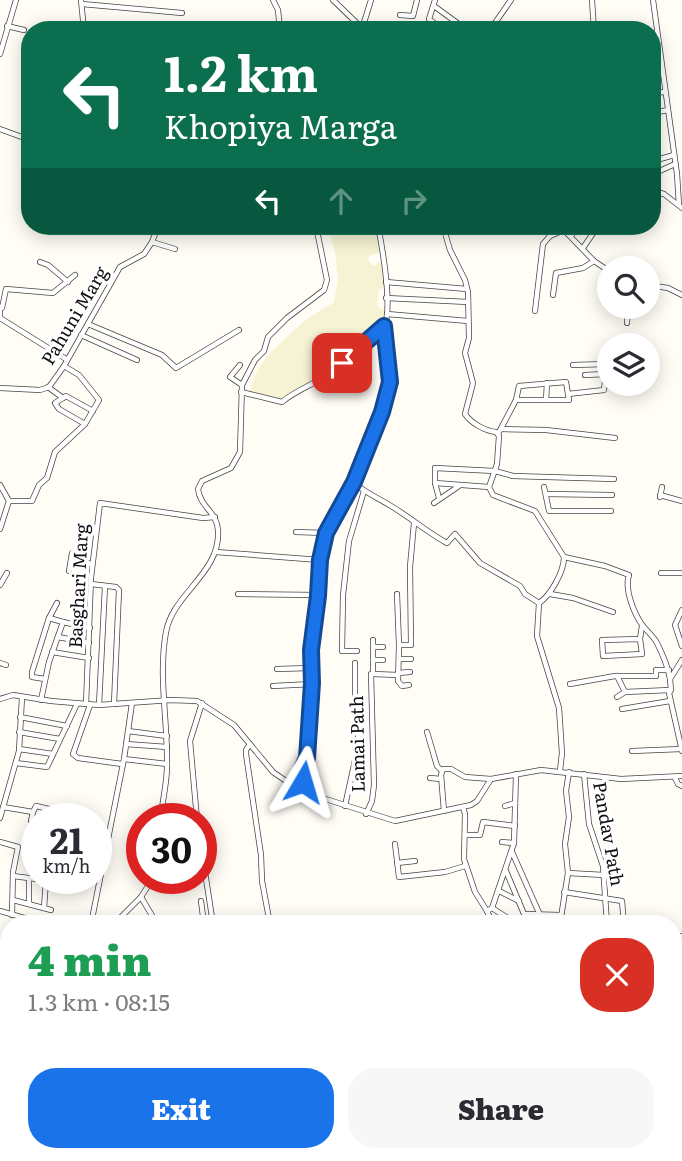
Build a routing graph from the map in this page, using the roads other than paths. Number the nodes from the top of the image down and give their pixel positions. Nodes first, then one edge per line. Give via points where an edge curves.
1 (16, 0) edge
2 (273, 0) edge
3 (333, 0) edge
4 (371, 0) edge
5 (417, 0) edge
6 (511, 0) edge
7 (592, 0) edge
8 (653, 0) edge
9 (82, 2) edge
10 (434, 3) edge
11 (182, 13) dead end
12 (400, 15) dead end
13 (83, 21) edge
14 (279, 21) edge
15 (353, 21) edge
16 (365, 21) edge
17 (432, 21) edge
18 (456, 21) edge
19 (496, 21) edge
20 (593, 21) edge
21 (656, 21) edge
22 (7, 26) junction
23 (21, 29) edge
24 (1, 41) edge
25 (0, 54) edge
26 (661, 61) edge
27 (662, 69) joint
28 (661, 92) edge
29 (665, 92) junction
30 (668, 110) junction
31 (661, 111) edge
32 (0, 129) edge
33 (21, 137) edge
34 (674, 155) junction
35 (661, 158) edge
36 (675, 164) junction
37 (661, 170) edge
38 (661, 193) edge
39 (680, 207) edge
40 (155, 235) edge
41 (318, 235) edge
42 (379, 235) edge
43 (446, 235) edge
44 (552, 235) edge
45 (592, 235) edge
46 (571, 236) edge
47 (152, 242) junction
48 (583, 248) junction
49 (175, 249) dead end
50 (594, 261) junction
51 (40, 262) dead end
52 (597, 263) edge
53 (75, 275) dead end
54 (68, 282) junction
55 (386, 282) junction
56 (660, 287) edge
57 (467, 289) junction
58 (553, 295) dead end
59 (682, 295) edge
60 (386, 299) junction
61 (468, 302) junction
62 (1, 308) edge
63 (535, 311) dead end
64 (387, 314) junction
65 (627, 319) edge
66 (468, 321) junction
67 (627, 323) dead end
68 (88, 324) junction
69 (384, 326) junction
70 (239, 330) dead end
71 (81, 335) junction
72 (66, 359) junction
73 (137, 360) dead end
74 (597, 364) edge
75 (240, 365) dead end
76 (573, 365) dead end
77 (64, 366) junction
78 (597, 374) edge
79 (585, 375) dead end
80 (547, 383) junction
81 (242, 385) junction
82 (48, 387) junction
83 (0, 388) edge
84 (597, 391) edge
85 (241, 392) junction
86 (568, 394) junction
87 (63, 398) junction
88 (516, 400) junction
89 (546, 400) junction
90 (93, 411) junction
91 (85, 424) junction
92 (499, 431) junction
93 (615, 438) dead end
94 (495, 471) junction
95 (614, 479) dead end
96 (354, 482) junction
97 (435, 483) junction
98 (0, 485) edge
99 (460, 485) junction
100 (489, 487) junction
101 (544, 487) dead end
102 (662, 487) dead end
103 (364, 491) junction
104 (545, 494) junction
105 (612, 495) dead end
106 (439, 498) junction
107 (9, 501) junction
108 (682, 501) edge
109 (434, 503) dead end
110 (548, 508) junction
111 (611, 511) dead end
112 (537, 513) junction
113 (216, 517) junction
114 (414, 522) junction
115 (0, 529) edge
116 (296, 532) dead end
117 (326, 533) junction
118 (216, 552) junction
119 (72, 553) dead end
120 (564, 557) junction
121 (71, 560) junction
122 (320, 560) junction
123 (92, 564) junction
124 (69, 571) dead end
125 (7, 573) dead end
126 (661, 573) dead end
127 (682, 573) edge
128 (91, 584) junction
129 (0, 585) edge
130 (105, 586) junction
131 (239, 594) dead end
132 (397, 594) dead end
133 (550, 594) junction
134 (318, 596) junction
135 (537, 601) junction
136 (57, 603) dead end
137 (682, 610) edge
138 (612, 612) dead end
139 (49, 618) junction
140 (63, 622) junction
141 (642, 625) junction
142 (90, 628) junction
143 (58, 637) junction
144 (640, 639) junction
145 (373, 640) dead end
146 (682, 642) edge
147 (89, 643) junction
148 (399, 645) junction
149 (374, 647) junction
150 (383, 647) dead end
151 (357, 651) dead end
152 (52, 652) junction
153 (89, 658) junction
154 (398, 659) junction
155 (411, 659) dead end
156 (373, 660) junction
157 (383, 660) dead end
158 (682, 660) edge
159 (355, 663) dead end
160 (312, 668) junction
161 (277, 669) dead end
162 (669, 670) junction
163 (410, 672) dead end
164 (373, 674) junction
165 (398, 674) junction
166 (617, 676) junction
167 (45, 679) junction
168 (670, 679) junction
169 (312, 684) junction
170 (570, 684) dead end
171 (409, 685) dead end
172 (272, 686) dead end
173 (671, 690) junction
174 (625, 692) junction
175 (22, 697) junction
176 (617, 697) dead end
177 (0, 699) edge
178 (41, 700) junction
179 (164, 700) junction
180 (670, 701) junction
181 (132, 703) junction
182 (202, 703) junction
183 (77, 704) junction
184 (88, 704) junction
185 (114, 704) junction
186 (99, 705) junction
187 (622, 709) dead end
188 (20, 717) junction
189 (67, 726) junction
190 (128, 731) junction
191 (19, 732) junction
192 (426, 732) dead end
193 (167, 736) junction
194 (60, 740) junction
195 (126, 744) junction
196 (250, 744) junction
197 (167, 747) junction
198 (19, 749) junction
199 (682, 750) edge
200 (632, 751) dead end
201 (53, 754) junction
202 (123, 761) junction
203 (16, 763) junction
204 (167, 764) junction
205 (442, 770) junction
206 (560, 771) junction
207 (569, 772) junction
208 (516, 774) junction
209 (584, 774) junction
210 (682, 776) edge
211 (430, 778) dead end
212 (675, 778) junction
213 (441, 779) junction
214 (491, 779) junction
215 (682, 786) edge
216 (299, 788) junction
217 (163, 803) edge
218 (196, 803) edge
219 (515, 803) junction
220 (345, 806) junction
221 (505, 806) dead end
222 (3, 807) junction
223 (463, 807) junction
224 (21, 810) edge
225 (444, 811) junction
226 (405, 812) dead end
227 (366, 814) junction
228 (414, 817) junction
229 (0, 818) edge
230 (515, 826) junction
231 (465, 835) junction
232 (0, 842) edge
233 (502, 842) dead end
234 (514, 843) junction
235 (395, 844) dead end
236 (512, 851) junction
237 (415, 861) dead end
238 (397, 863) junction
239 (466, 866) junction
240 (506, 870) junction
241 (568, 873) junction
242 (604, 875) junction
243 (13, 876) junction
244 (21, 877) edge
245 (499, 891) junction
246 (564, 892) junction
247 (29, 894) edge
248 (46, 894) edge
249 (143, 894) edge
250 (208, 894) edge
251 (141, 897) junction
252 (605, 898) junction
253 (13, 900) junction
254 (201, 901) dead end
255 (519, 901) junction
256 (29, 904) junction
257 (44, 908) junction
258 (492, 908) junction
259 (51, 910) dead end
260 (0, 911) edge
261 (486, 911) junction
262 (12, 915) joint
263 (93, 915) edge
264 (123, 915) edge
265 (152, 915) edge
266 (203, 915) edge
267 (211, 915) edge
268 (268, 915) edge
269 (488, 915) edge
270 (503, 915) edge
271 (540, 915) junction
272 (560, 915) joint
273 (606, 915) edge
274 (624, 915) edge

1 - 22 street
2 - 14 street
3 - 15 street
4 - 16 street
5 - 12 street via 413,16
6 - 19 street
7 - 20 street
8 - 21 street
9 - 11 street
9 - 13 street
10 - 17 street via 429,17
10 - 18 street
22 - 23 street
22 - 24 street
24 - 25 street
26 - 27 street
27 - 29 street
28 - 29 street
29 - 30 street
30 - 31 street
30 - 34 street
32 - 33 street
34 - 35 street
34 - 36 street
36 - 37 street
36 - 39 street
38 - 39 street
40 - 47 street
41 - 81 street via 327,280 324,290 269,335
42 - 55 street
43 - 57 street
44 - 63 street via 543,244
45 - 48 street
46 - 48 street
47 - 49 street
47 - 68 street, Pahuni Marg via 144,254 123,264
48 - 50 street
50 - 52 street
50 - 58 street via 556,273
51 - 54 street
53 - 54 street
54 - 62 street via 53,293 6,289
55 - 57 street
55 - 60 street
56 - 59 street
57 - 61 street
60 - 61 street
60 - 64 street
61 - 66 street
62 - 72 street via 0,318
64 - 66 street
64 - 69 street
65 - 67 street
66 - 92 street via 465,353 473,383 465,414 488,431
68 - 70 street via 162,355 176,368
68 - 71 street, Pahuni Marg
69 - 85 street via 330,373 282,402
69 - 96 street via 390,382
71 - 72 street, Pahuni Marg
71 - 73 street
72 - 77 street, Pahuni Marg
74 - 76 street
75 - 81 street via 230,377
77 - 82 street, Pahuni Marg
77 - 90 street via 98,397
78 - 79 street
80 - 86 street via 566,382
80 - 88 street via 519,386
80 - 89 street
81 - 85 street
82 - 83 street, Pahuni Marg
82 - 87 street
84 - 86 street
85 - 113 street via 240,452 231,468 202,481 198,489 200,500
86 - 89 street via 569,400
87 - 90 street
87 - 91 street via 56,407
88 - 89 street
88 - 92 street
90 - 91 street
91 - 107 street via 55,452 47,478 38,485 32,501
92 - 93 street via 546,430
92 - 94 street
94 - 95 street via 513,476
94 - 97 street via 435,468
94 - 100 street
96 - 103 street
96 - 117 street
97 - 99 street
97 - 106 street
98 - 107 street
99 - 100 street
99 - 106 street
100 - 112 street via 493,495
101 - 104 street
102 - 108 street via 660,496
103 - 114 street
103 - 151 street via 349,541 342,595 342,651
104 - 105 street
104 - 110 street
106 - 109 street
107 - 115 street
110 - 111 street
110 - 112 street
112 - 120 street
113 - 118 street
113 - 123 street, Basghari Marg via 100,503
114 - 135 street via 447,543 455,534 480,563
114 - 148 street via 411,645
116 - 117 street
117 - 122 street
118 - 122 street
118 - 179 street via 168,624
119 - 121 street
120 - 133 street
120 - 141 street via 629,575 626,584
121 - 123 street
121 - 124 street
122 - 134 street
123 - 128 street, Basghari Marg
125 - 129 street
126 - 127 street
128 - 130 street
128 - 142 street, Basghari Marg
130 - 185 street via 119,590
130 - 186 street
131 - 134 street
132 - 148 street
133 - 135 street
133 - 138 street
134 - 160 street
135 - 206 street via 537,636 559,708
136 - 139 street
137 - 146 street via 675,625
139 - 140 street
139 - 167 street via 31,675
140 - 142 street
140 - 143 street
141 - 144 street
141 - 162 street via 656,641
142 - 147 street, Basghari Marg
143 - 147 street
143 - 152 street
144 - 144 street via 642,654 603,656 602,640
145 - 149 street, Lamai Path
147 - 153 street, Basghari Marg
148 - 154 street
149 - 150 street
149 - 156 street, Lamai Path
152 - 153 street
152 - 167 street
153 - 184 street, Basghari Marg
154 - 155 street
154 - 165 street
156 - 157 street
156 - 164 street, Lamai Path
158 - 168 street
159 - 220 street via 359,742
160 - 161 street
160 - 169 street
162 - 166 street via 656,670 656,676
162 - 168 street
163 - 165 street
164 - 165 street
164 - 227 street, Lamai Path via 374,785
165 - 171 street via 399,684
166 - 170 street
166 - 174 street
167 - 178 street
168 - 173 street
169 - 172 street
169 - 216 street via 307,758
173 - 174 street
173 - 180 street
174 - 176 street
175 - 177 street
175 - 178 street
175 - 188 street
178 - 183 street
179 - 181 street
179 - 182 street
179 - 193 street
180 - 187 street
180 - 199 street
181 - 185 street
181 - 190 street
182 - 196 street via 234,725
182 - 218 street via 190,741
183 - 184 street
183 - 189 street
184 - 186 street
184 - 202 street, Basghari Marg via 73,754
185 - 186 street
188 - 189 street
188 - 191 street
189 - 194 street
190 - 193 street
190 - 195 street
191 - 194 street
191 - 198 street
192 - 205 street
193 - 197 street
194 - 201 street
195 - 197 street
195 - 202 street
196 - 216 street via 273,772
196 - 268 street via 246,750
197 - 204 street
198 - 201 street
198 - 203 street
199 - 200 street
201 - 203 street via 47,767
202 - 204 street
202 - 263 street
203 - 222 street
204 - 217 street
205 - 213 street
205 - 214 street
206 - 207 street
206 - 208 street
207 - 209 street
207 - 241 street
208 - 214 street
208 - 219 street
209 - 212 street
209 - 242 street, Pandav Path via 589,824
210 - 212 street
211 - 213 street
212 - 215 street
213 - 225 street
214 - 223 street via 477,801
216 - 220 street
219 - 221 street
219 - 230 street
220 - 227 street
222 - 224 street
222 - 229 street
223 - 225 street
223 - 231 street
225 - 228 street
226 - 228 street
227 - 228 street via 395,821
230 - 231 street via 484,822 480,835
230 - 234 street
231 - 239 street
232 - 243 street via 18,846
233 - 234 street
234 - 236 street
235 - 238 street
236 - 240 street
236 - 271 street
237 - 238 street
238 - 239 street via 401,878
239 - 261 street
240 - 245 street
240 - 255 street
241 - 242 street
241 - 246 street
242 - 252 street, Pandav Path
243 - 244 street
243 - 253 street
245 - 255 street
245 - 258 street
246 - 252 street
246 - 272 street
247 - 256 street
248 - 257 street
249 - 251 street
250 - 267 street
251 - 264 street
251 - 265 street
252 - 273 street, Pandav Path
252 - 274 street via 623,901
253 - 256 street
253 - 262 street
254 - 266 street
255 - 271 street via 525,915
256 - 257 street
257 - 259 street
258 - 261 street
258 - 270 street
260 - 262 street
261 - 269 street
271 - 272 street

